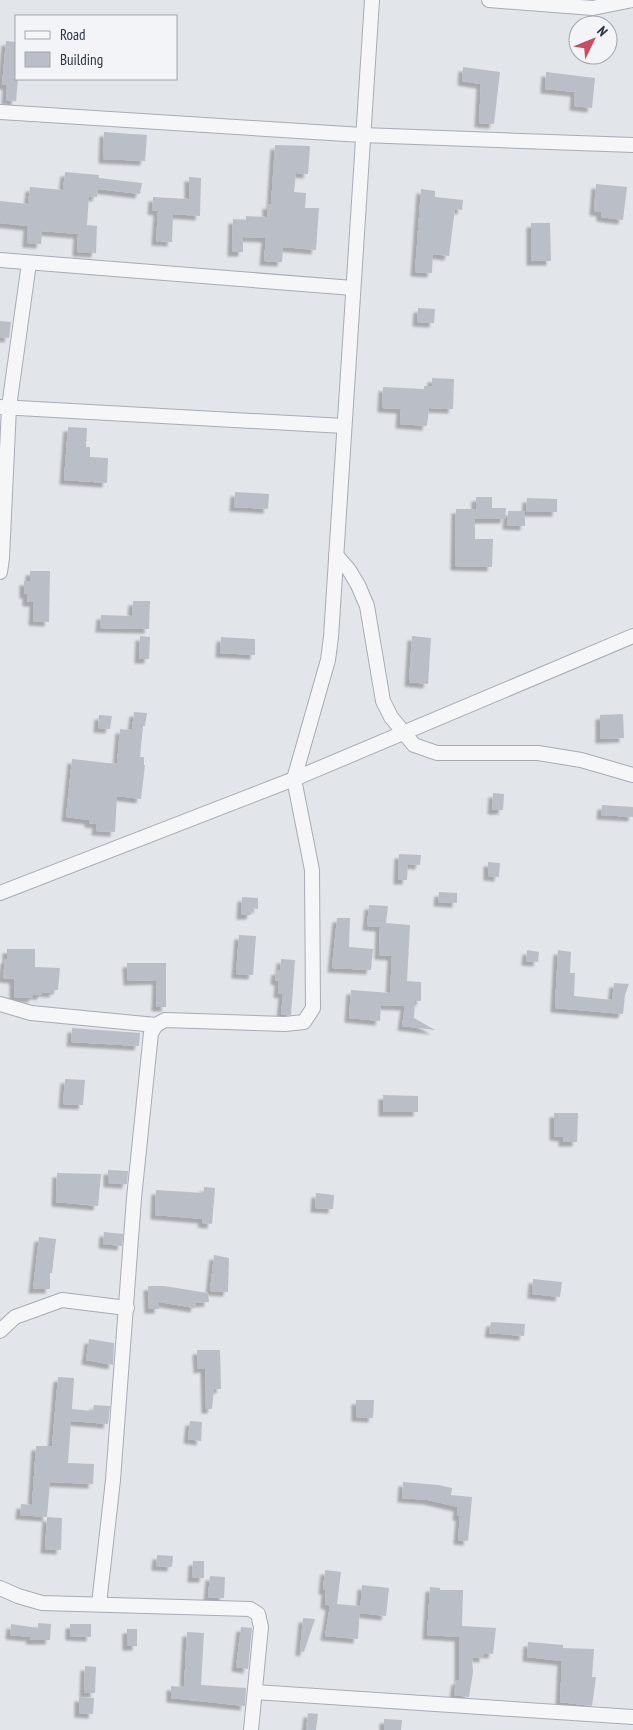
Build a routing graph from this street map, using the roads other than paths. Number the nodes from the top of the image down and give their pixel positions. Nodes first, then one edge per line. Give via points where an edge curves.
1 (372, 0) edge
2 (490, 0) edge
3 (632, 0) edge
4 (0, 112) edge
5 (362, 134) junction
6 (633, 145) edge
7 (0, 260) edge
8 (29, 263) junction
9 (352, 288) junction
10 (4, 407) edge
11 (344, 426) junction
12 (336, 555) junction
13 (0, 572) edge
14 (633, 636) edge
15 (403, 733) junction
16 (633, 775) edge
17 (294, 779) junction
18 (0, 893) edge
19 (0, 1004) edge
20 (156, 1024) junction
21 (127, 1308) junction
22 (0, 1331) edge
23 (0, 1588) edge
24 (99, 1604) junction
25 (254, 1692) junction
26 (633, 1717) edge
27 (251, 1730) edge

1 - 5 street
2 - 3 street via 593,8
4 - 5 street
5 - 6 street
5 - 9 street
7 - 8 street
8 - 9 street
8 - 10 street
9 - 11 street
10 - 11 street
10 - 13 street
11 - 12 street
12 - 15 street via 349,570 367,606 383,701
12 - 17 street via 328,660
14 - 15 street
15 - 16 street via 414,745 437,753 538,753 581,760
15 - 17 street
17 - 18 street
17 - 20 street via 312,870 313,1008 304,1022 285,1024 165,1020
19 - 20 street via 31,1014
20 - 21 street via 151,1033 134,1198
21 - 22 street via 62,1300 15,1317
21 - 24 street
23 - 24 street via 42,1602
24 - 25 street via 250,1609 258,1614 261,1627
25 - 26 street
25 - 27 street

